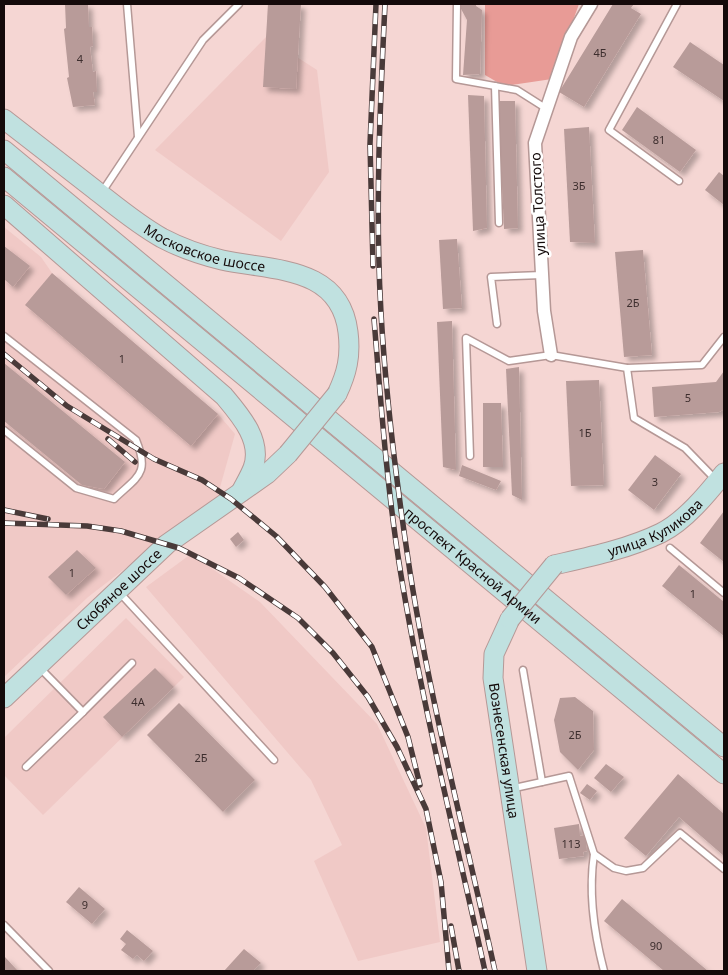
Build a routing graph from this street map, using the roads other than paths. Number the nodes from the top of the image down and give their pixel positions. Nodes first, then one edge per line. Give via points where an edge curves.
1 (127, 4) edge
2 (239, 4) edge
3 (458, 4) edge
4 (591, 4) edge
5 (677, 4) edge
6 (495, 86) junction
7 (547, 109) junction
8 (4, 119) edge
9 (138, 137) junction
10 (4, 150) edge
11 (4, 177) edge
12 (679, 181) dead end
13 (100, 194) junction
14 (4, 205) edge
15 (499, 223) dead end
16 (542, 275) junction
17 (497, 324) dead end
18 (4, 336) edge
19 (724, 337) edge
20 (551, 355) junction
21 (627, 368) junction
22 (4, 430) edge
23 (288, 454) joint
24 (470, 456) dead end
25 (722, 481) edge
26 (241, 492) junction
27 (670, 548) dead end
28 (563, 563) joint
29 (116, 589) junction
30 (724, 593) edge
31 (132, 663) dead end
32 (37, 666) junction
33 (523, 670) dead end
34 (4, 698) edge
35 (83, 712) junction
36 (724, 747) edge
37 (274, 760) dead end
38 (26, 767) dead end
39 (724, 774) edge
40 (542, 782) junction
41 (509, 789) junction
42 (594, 854) junction
43 (724, 870) edge
44 (4, 925) edge
45 (49, 971) edge
46 (536, 971) edge
47 (604, 971) edge

1 - 9 lane
2 - 9 lane via 203,40
3 - 6 lane via 456,78
4 - 7 street, улица Толстого via 571,37
5 - 12 lane via 609,130
6 - 7 lane via 517,90
6 - 15 lane
7 - 16 street, улица Толстого via 535,143
8 - 13 main road, Московское шоссе
9 - 13 lane
10 - 36 main road, проспект Красной Армии
11 - 39 main road, проспект Красной Армии
13 - 23 main road, Московское шоссе, bridge via 161,237 191,252 299,273 322,285 337,301 347,323 350,347 348,372 337,394
14 - 26 main road via 224,396 250,432 256,449 254,467
16 - 17 lane via 491,277
16 - 20 street, улица Толстого
18 - 22 lane via 136,440 143,459 141,472 114,499 76,488
19 - 21 lane via 702,366
20 - 21 lane
20 - 24 lane via 509,360 466,338
21 - 25 lane via 634,418 685,448
23 - 26 main road, Скобяное шоссе
25 - 28 main road, улица Куликова via 662,532
26 - 29 main road, Скобяное шоссе via 167,544
27 - 30 lane
28 - 41 main road, Вознесенская улица, bridge via 510,619 494,654 493,678
29 - 32 main road, Скобяное шоссе
29 - 37 lane
31 - 35 lane
32 - 34 main road, Скобяное шоссе
32 - 35 lane
33 - 40 lane
35 - 38 lane
40 - 41 lane
40 - 42 lane via 569,776
41 - 46 main road, Вознесенская улица
42 - 43 lane via 614,868 626,871 643,868 680,832
42 - 47 lane via 592,908 596,943
44 - 45 lane

